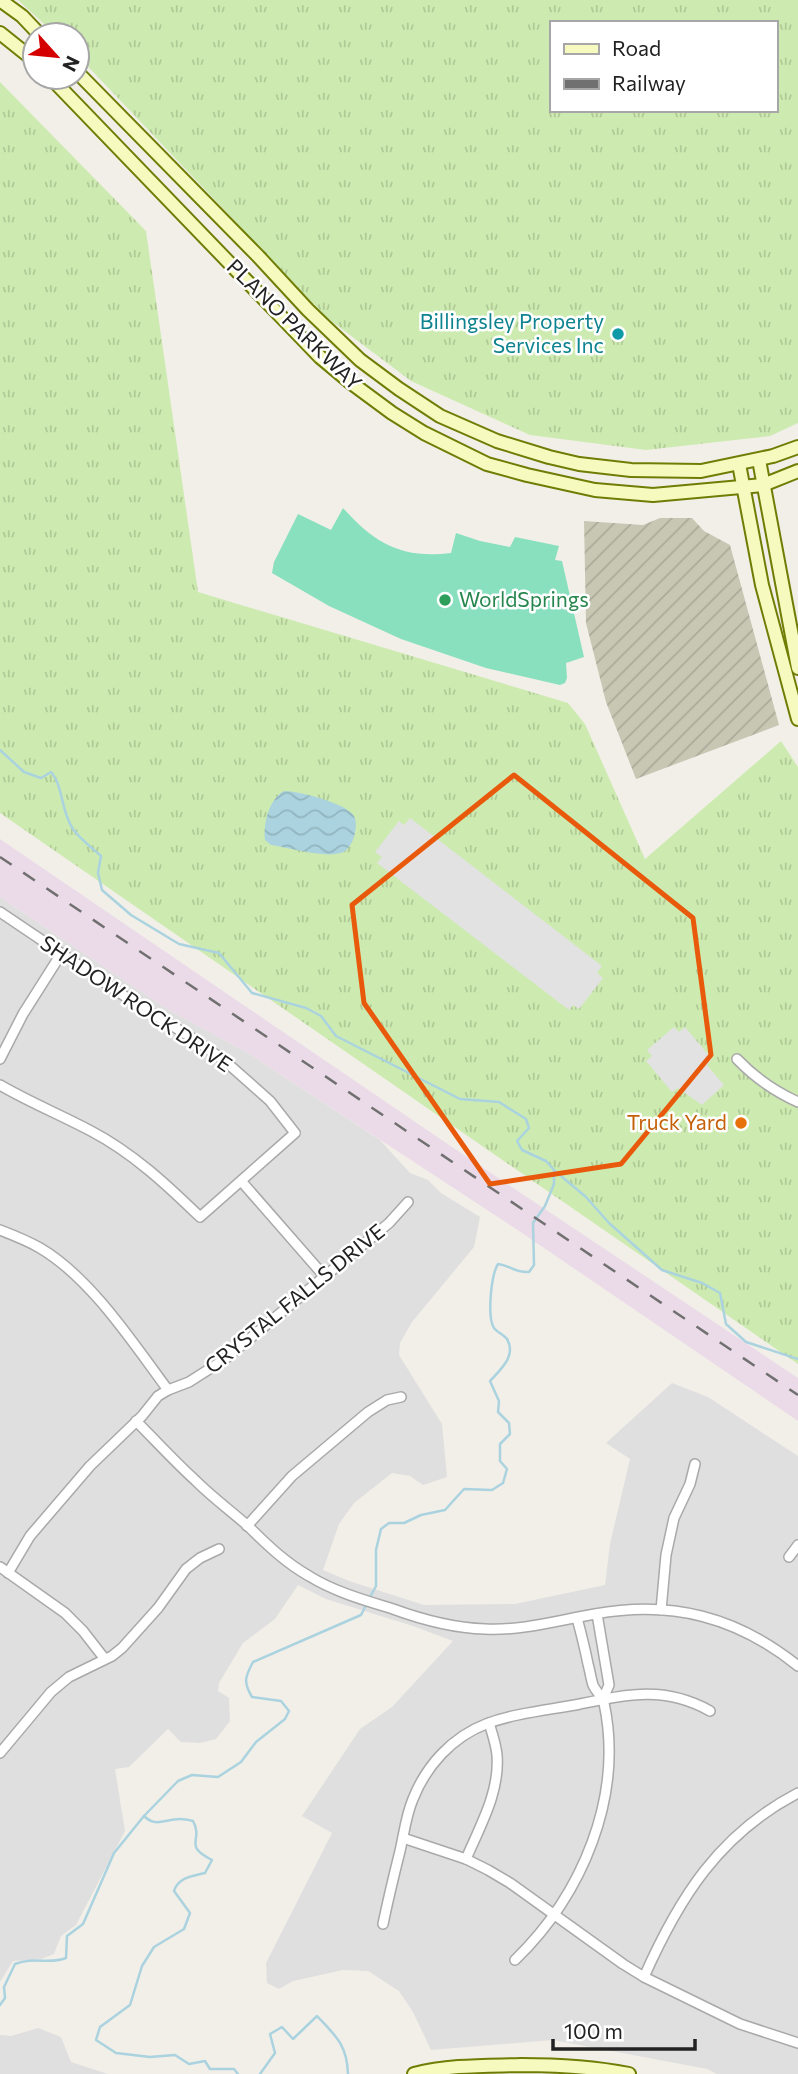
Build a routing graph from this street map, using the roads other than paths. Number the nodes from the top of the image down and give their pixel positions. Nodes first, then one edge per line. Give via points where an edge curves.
1 (0, 0) edge
2 (27, 21) edge
3 (0, 33) edge
4 (21, 50) edge
5 (91, 86) edge
6 (64, 91) edge
7 (798, 447) edge
8 (759, 460) junction
9 (739, 464) junction
10 (798, 471) edge
11 (763, 485) junction
12 (744, 489) junction
13 (798, 668) edge
14 (798, 719) edge
15 (0, 912) edge
16 (61, 954) junction
17 (0, 1059) edge
18 (737, 1059) dead end
19 (0, 1085) edge
20 (798, 1101) edge
21 (242, 1182) junction
22 (408, 1202) dead end
23 (0, 1230) edge
24 (325, 1277) junction
25 (168, 1390) junction
26 (401, 1397) dead end
27 (136, 1422) junction
28 (695, 1464) dead end
29 (247, 1526) junction
30 (798, 1545) edge
31 (219, 1549) dead end
32 (789, 1557) dead end
33 (4, 1570) edge
34 (662, 1610) junction
35 (597, 1614) junction
36 (577, 1618) junction
37 (104, 1658) junction
38 (798, 1666) edge
39 (603, 1699) junction
40 (710, 1711) dead end
41 (489, 1723) junction
42 (0, 1753) edge
43 (797, 1797) edge
44 (403, 1838) junction
45 (466, 1859) junction
46 (554, 1915) junction
47 (383, 1924) dead end
48 (515, 1960) dead end
49 (643, 1977) junction
50 (798, 2043) edge
51 (414, 2074) edge
52 (629, 2074) edge

1 - 2 main road
3 - 4 main road
5 - 9 main road, PLANO PARKWAY via 360,360 440,416 497,441 579,464 701,471
6 - 12 main road, PLANO PARKWAY via 320,357 424,433 487,464 595,491 653,495
7 - 8 main road, PLANO PARKWAY
8 - 9 main road, PLANO PARKWAY
8 - 11 main road
9 - 12 main road
10 - 11 main road, PLANO PARKWAY
11 - 12 main road, PLANO PARKWAY
11 - 13 main road
12 - 14 main road via 762,585
15 - 16 street, SHADOW ROCK DRIVE
16 - 17 street
16 - 21 street, SHADOW ROCK DRIVE via 171,1023 270,1101 295,1133
18 - 20 street via 755,1078
19 - 21 street via 127,1153 200,1217
21 - 24 street
22 - 24 street, CRYSTAL FALLS DRIVE
23 - 25 street via 40,1248 78,1277
24 - 25 street, CRYSTAL FALLS DRIVE via 225,1359
25 - 27 street, CRYSTAL FALLS DRIVE
26 - 29 street via 368,1412 292,1476
27 - 29 street
27 - 33 street, CRYSTAL FALLS DRIVE via 81,1476
28 - 34 street via 674,1518
29 - 36 street via 278,1555 335,1590 419,1618 486,1630
30 - 32 street
31 - 37 street via 186,1569 137,1633
33 - 37 street via 65,1613
34 - 35 street
34 - 38 street via 710,1617 733,1626
35 - 36 street
35 - 39 street via 609,1685
36 - 39 street via 593,1685
37 - 42 street via 51,1692
39 - 40 street via 661,1694 687,1699
39 - 41 street
39 - 46 street via 608,1754 601,1811 584,1864
41 - 44 street via 448,1747 431,1767 413,1800
41 - 45 street via 497,1757 496,1780
43 - 49 street via 738,1833 712,1859 661,1938
44 - 45 street
44 - 47 street
45 - 46 street
46 - 48 street
46 - 49 street
49 - 50 street via 740,2024
51 - 52 main road via 484,2065 555,2065

